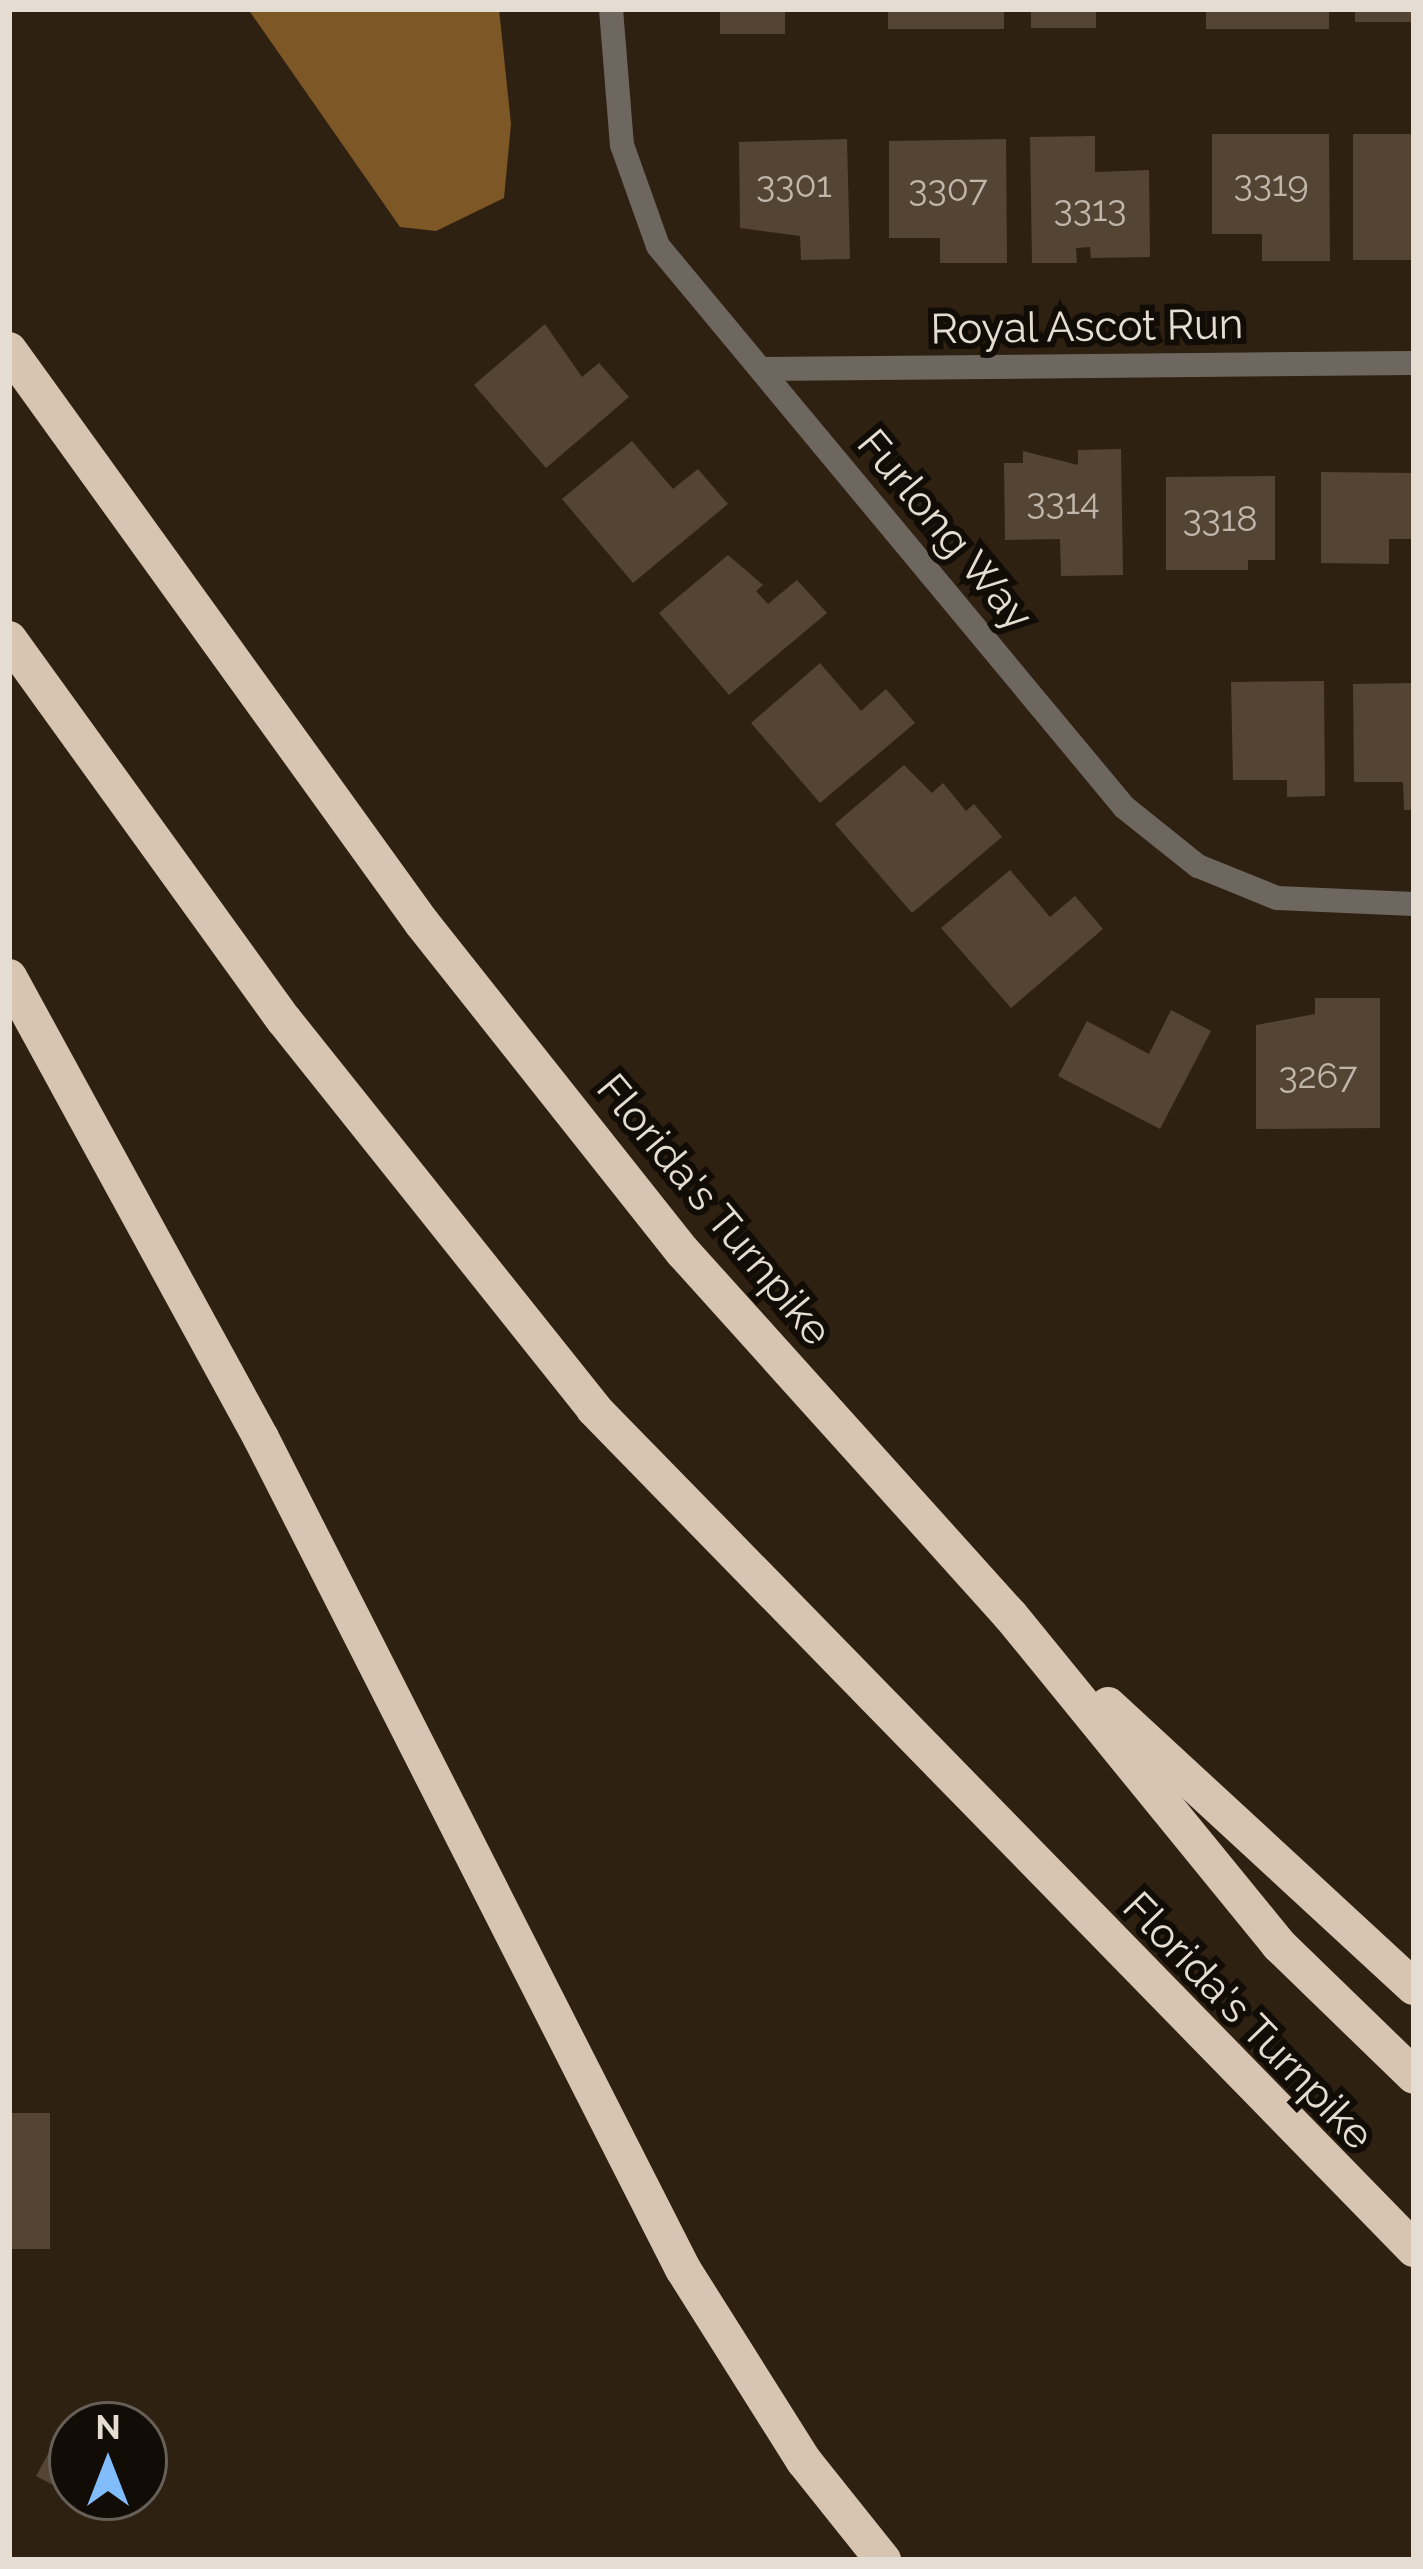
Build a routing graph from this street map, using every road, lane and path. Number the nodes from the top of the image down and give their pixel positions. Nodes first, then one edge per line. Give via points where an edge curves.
1 (611, 9) edge
2 (9, 350) edge
3 (1414, 363) edge
4 (762, 369) junction
5 (9, 639) edge
6 (1414, 904) edge
7 (9, 977) edge
8 (1010, 1615) junction
9 (1414, 1988) edge
10 (1414, 2076) edge
11 (1414, 2249) edge
12 (883, 2560) edge

1 - 4 street, Furlong Way via 622,146 658,246
2 - 8 highway, Florida's Turnpike via 422,923 683,1252
3 - 4 street, Royal Ascot Run
4 - 6 street, Furlong Way via 1124,807 1198,866 1277,898
5 - 11 highway, Florida's Turnpike via 284,1020 594,1409
7 - 12 highway via 261,1438 683,2269 803,2461
8 - 9 highway
8 - 10 highway, Florida's Turnpike via 1279,1946

